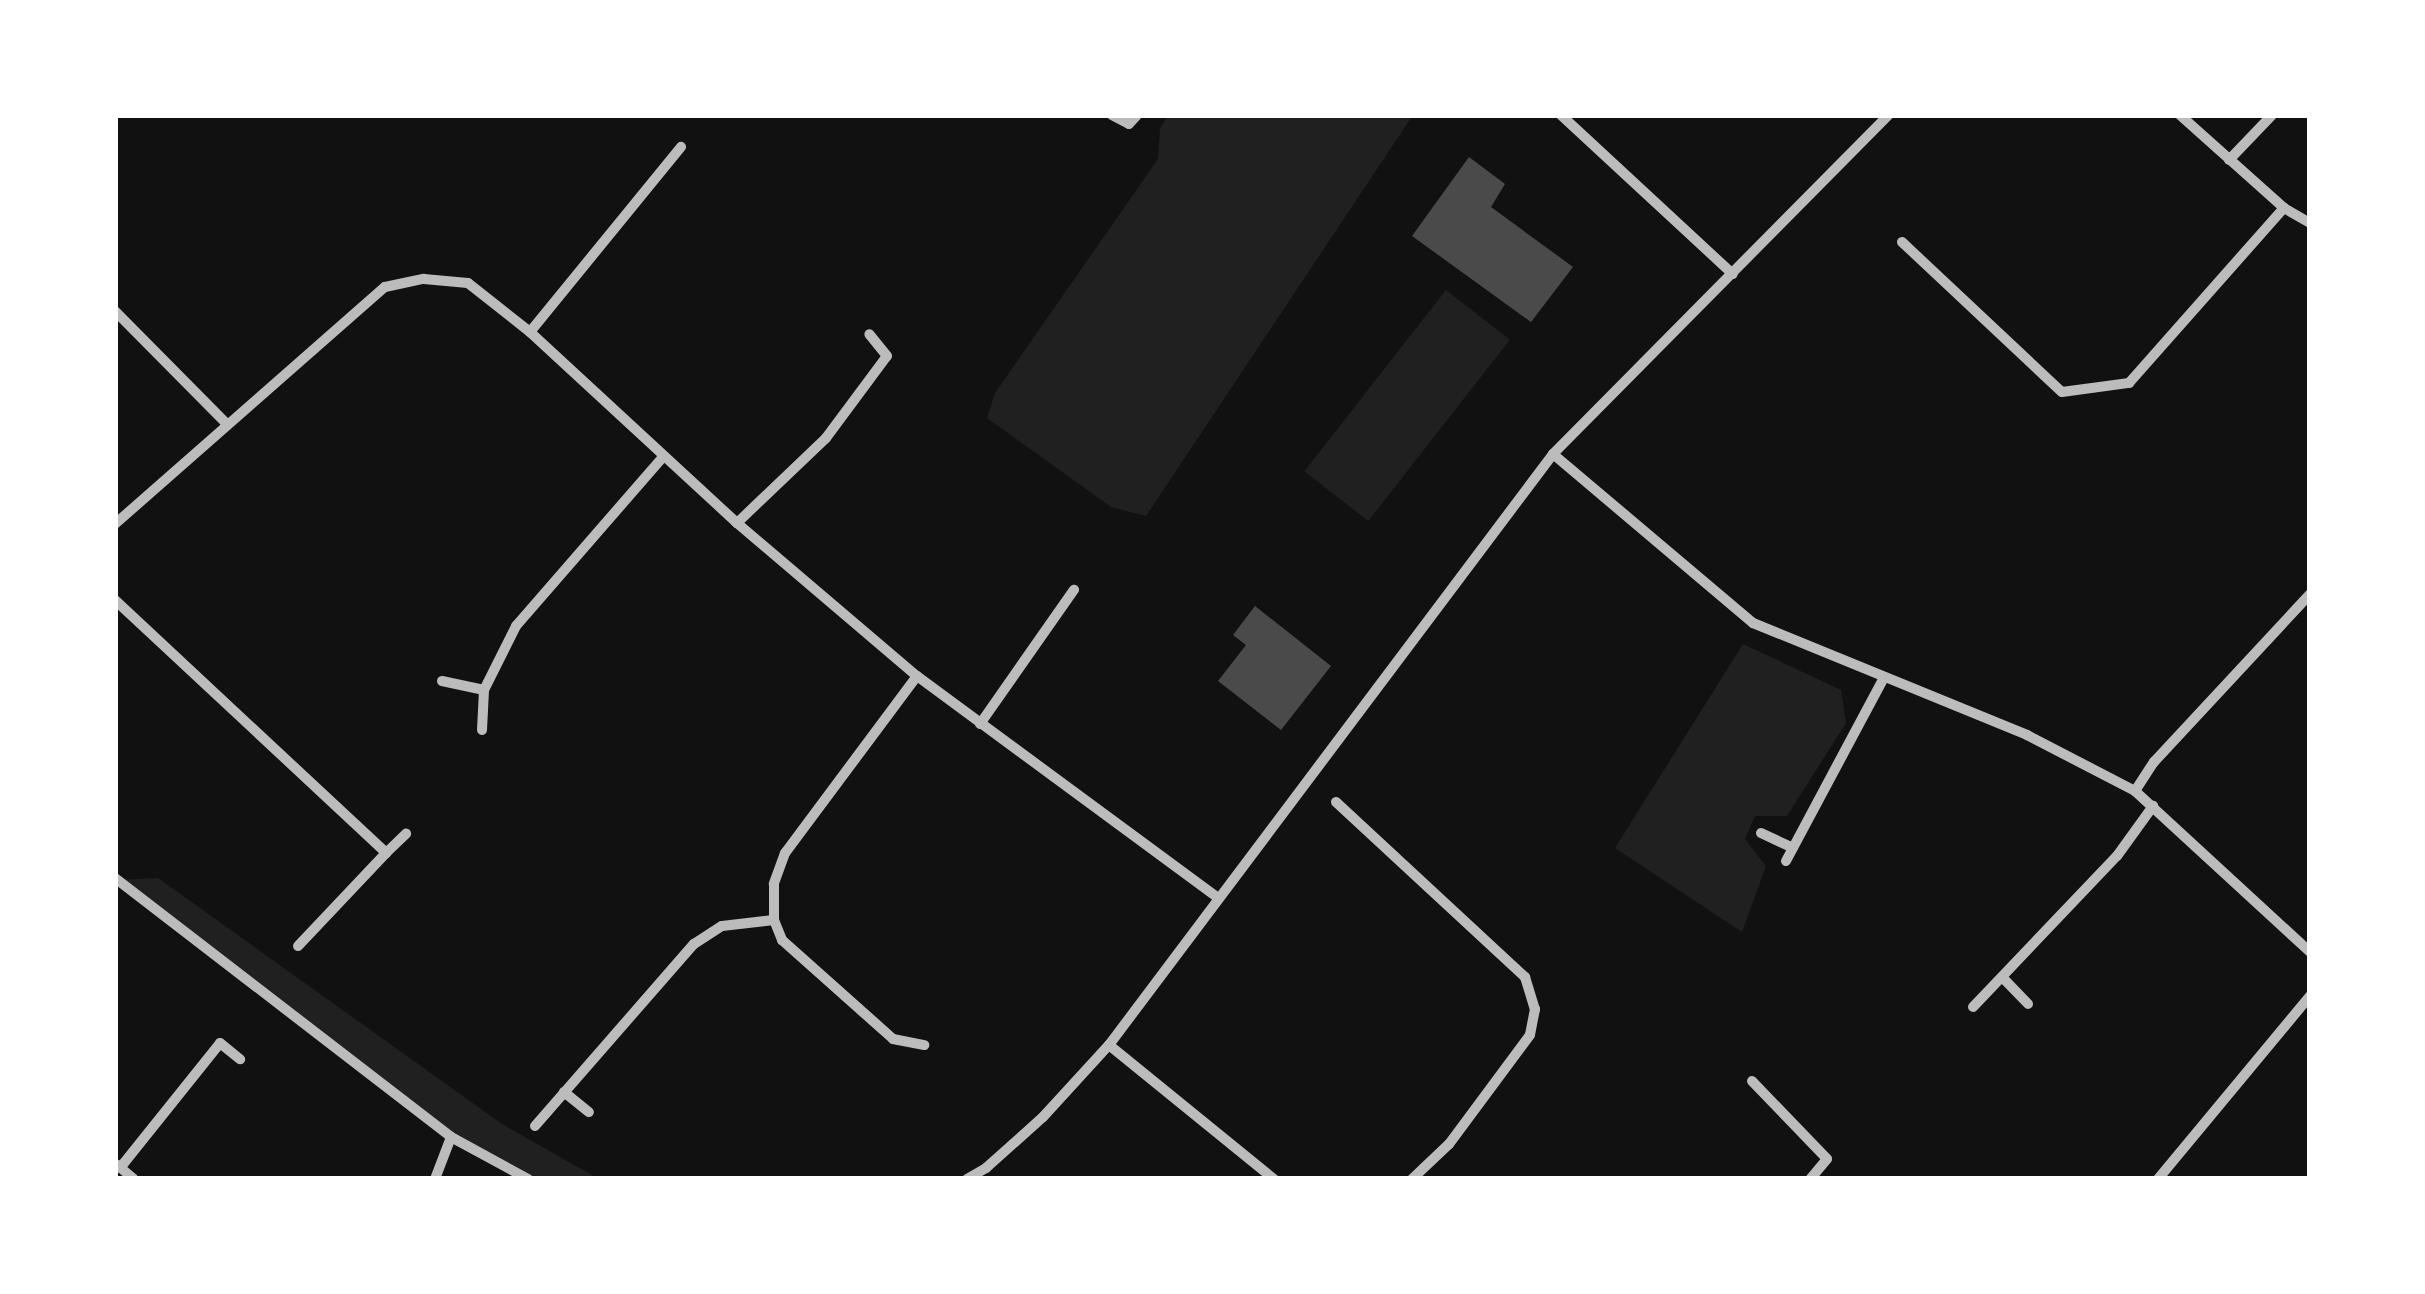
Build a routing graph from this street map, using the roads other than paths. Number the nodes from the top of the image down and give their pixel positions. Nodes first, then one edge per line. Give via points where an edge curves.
1 (1112, 115) edge
2 (1561, 115) edge
3 (1889, 115) edge
4 (2180, 115) edge
5 (2272, 115) edge
6 (1133, 124) edge
7 (682, 147) dead end
8 (2229, 160) junction
9 (2284, 208) junction
10 (2310, 223) edge
11 (1902, 242) dead end
12 (1732, 274) junction
13 (115, 311) edge
14 (530, 332) junction
15 (869, 334) dead end
16 (226, 424) junction
17 (1553, 454) junction
18 (664, 456) junction
19 (737, 523) junction
20 (115, 524) edge
21 (1074, 590) dead end
22 (2310, 594) edge
23 (115, 600) edge
24 (917, 676) junction
25 (1883, 679) junction
26 (442, 681) dead end
27 (484, 690) junction
28 (980, 724) junction
29 (482, 730) dead end
30 (2135, 791) junction
31 (1336, 802) dead end
32 (2153, 806) junction
33 (1760, 833) dead end
34 (406, 834) dead end
35 (1793, 848) junction
36 (386, 853) junction
37 (1786, 861) dead end
38 (115, 878) edge
39 (1217, 897) junction
40 (774, 920) junction
41 (298, 946) dead end
42 (2310, 952) edge
43 (2003, 978) junction
44 (2310, 996) edge
45 (2028, 1004) dead end
46 (1974, 1006) dead end
47 (924, 1045) dead end
48 (1109, 1045) junction
49 (240, 1059) dead end
50 (1752, 1082) dead end
51 (564, 1092) junction
52 (588, 1112) dead end
53 (535, 1126) dead end
54 (452, 1137) junction
55 (118, 1166) edge
56 (134, 1179) edge
57 (434, 1179) edge
58 (528, 1179) edge
59 (967, 1179) edge
60 (1274, 1179) edge
61 (1412, 1179) edge
62 (1810, 1179) edge
63 (2158, 1179) edge

1 - 6 street
2 - 12 street
3 - 12 street
4 - 8 street
5 - 8 street
7 - 14 street
8 - 9 street
9 - 10 street
9 - 11 street via 2129,383 2062,392
12 - 17 street
13 - 16 street
14 - 16 street via 468,283 424,279 384,287
14 - 18 street
15 - 19 street via 887,356 826,438
16 - 20 street
17 - 25 street via 1754,622
17 - 39 street
18 - 19 street
18 - 27 street via 516,626
19 - 24 street
21 - 28 street
22 - 30 street via 2154,762
23 - 36 street
24 - 28 street
24 - 40 street via 785,853 774,884
25 - 30 street via 2027,735
25 - 35 street
26 - 27 street
27 - 29 street
28 - 39 street
30 - 32 street
31 - 61 street via 1525,977 1535,1008 1530,1034 1449,1144
32 - 42 street
32 - 43 street via 2117,856
33 - 35 street
34 - 36 street
35 - 37 street
36 - 41 street
38 - 54 street
39 - 48 street
40 - 47 street via 782,940 893,1039
40 - 51 street via 722,926 694,944
43 - 45 street
43 - 46 street
44 - 63 street
48 - 59 street via 1044,1117
48 - 60 street
49 - 55 street via 220,1043
50 - 62 street via 1827,1159
51 - 52 street
51 - 53 street
54 - 57 street
54 - 58 street
55 - 56 street

